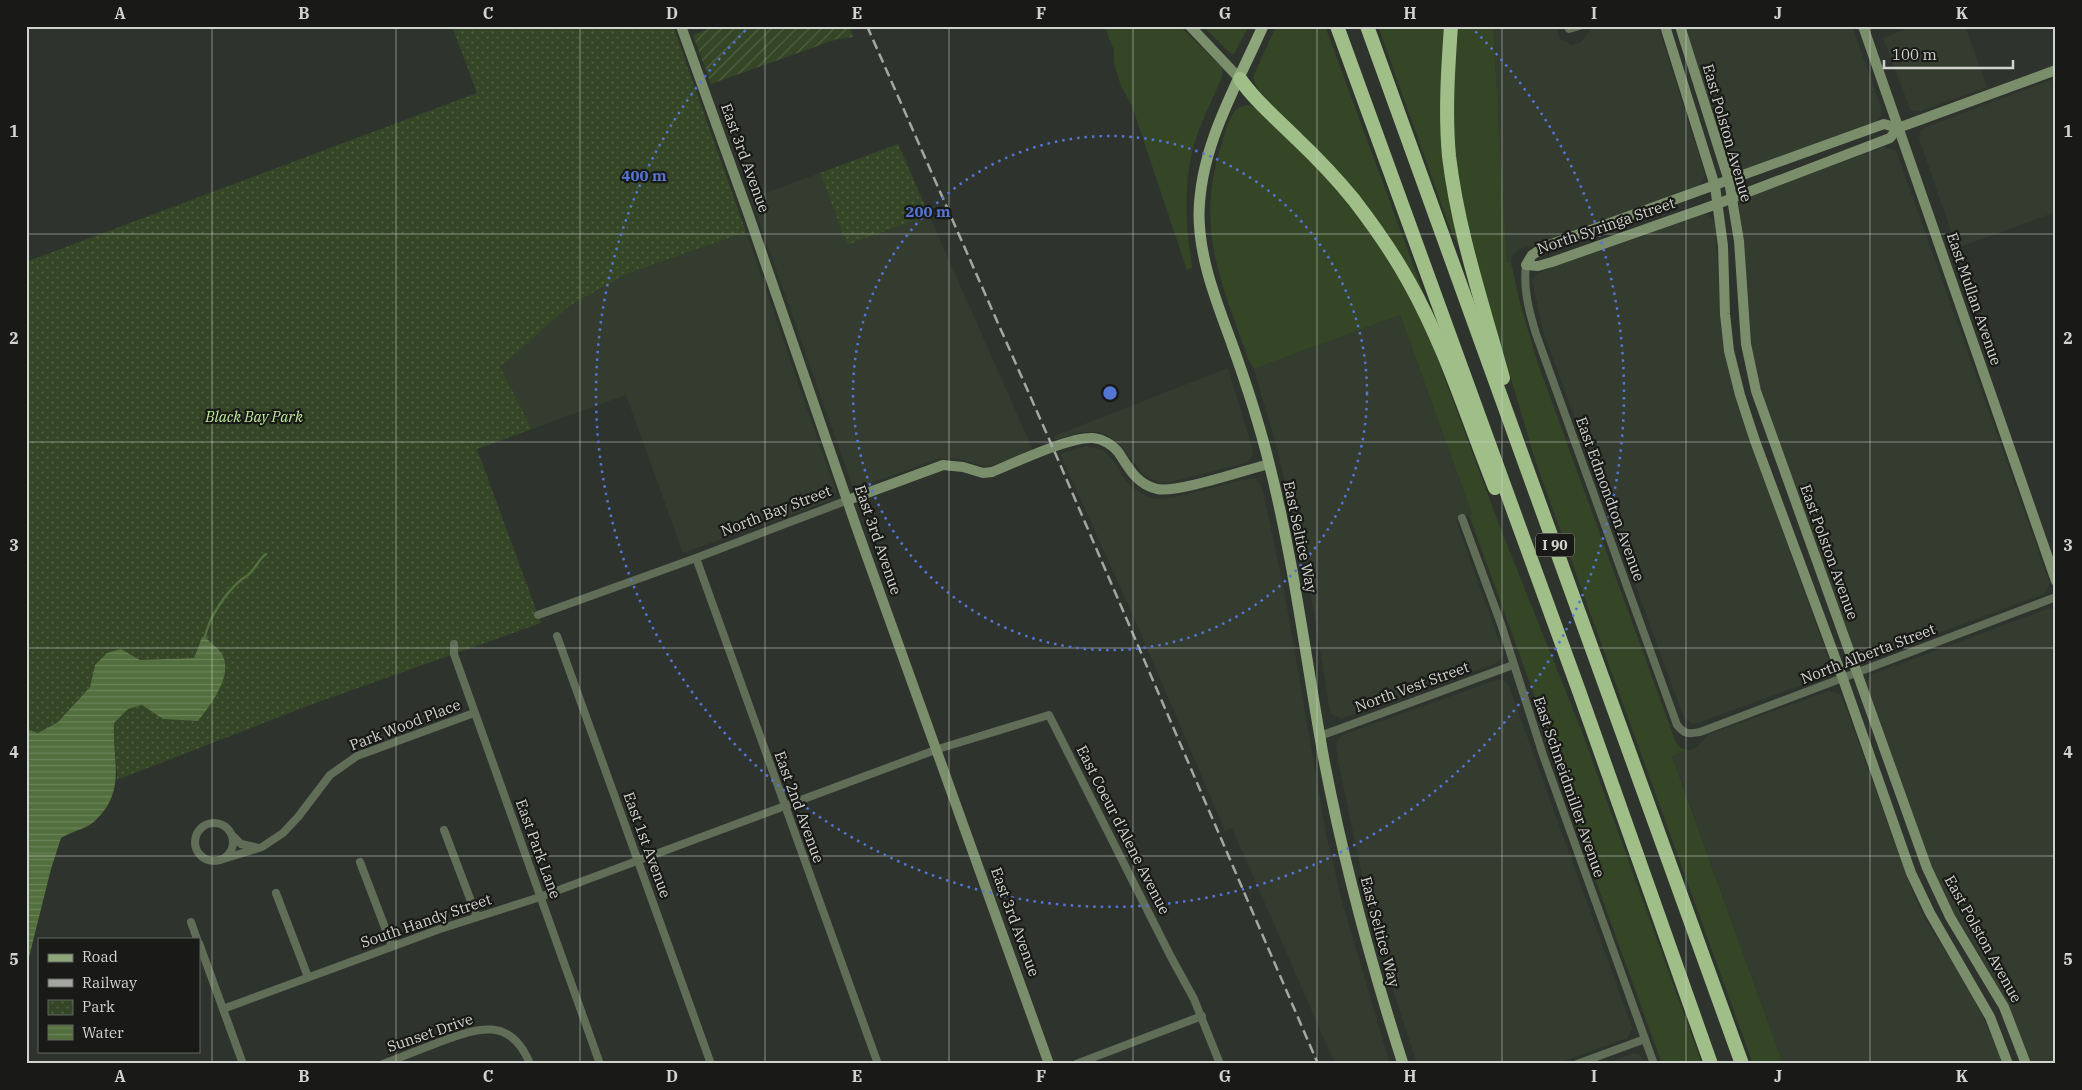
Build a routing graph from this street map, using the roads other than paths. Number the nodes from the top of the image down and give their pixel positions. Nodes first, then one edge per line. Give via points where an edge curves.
1 (681, 26) edge
2 (1190, 26) edge
3 (1263, 26) edge
4 (1337, 26) edge
5 (1367, 26) edge
6 (1451, 26) edge
7 (1579, 26) edge
8 (1665, 26) edge
9 (1680, 26) edge
10 (1863, 26) edge
11 (1569, 30) dead end
12 (2056, 70) edge
13 (1240, 79) junction
14 (1898, 128) junction
15 (1728, 181) junction
16 (1715, 186) junction
17 (1732, 198) junction
18 (1717, 204) junction
19 (1526, 264) junction
20 (1269, 464) junction
21 (1535, 492) junction
22 (848, 500) junction
23 (1462, 518) dead end
24 (696, 558) junction
25 (2056, 581) edge
26 (2056, 597) edge
27 (538, 615) dead end
28 (557, 636) dead end
29 (454, 644) dead end
30 (1513, 665) junction
31 (1857, 673) junction
32 (1843, 679) junction
33 (1579, 691) junction
34 (474, 713) junction
35 (1689, 734) joint
36 (1320, 736) junction
37 (938, 749) junction
38 (784, 806) junction
39 (444, 830) dead end
40 (232, 835) junction
41 (262, 846) junction
42 (220, 860) junction
43 (638, 861) junction
44 (360, 862) dead end
45 (276, 893) dead end
46 (540, 898) junction
47 (477, 917) junction
48 (191, 922) dead end
49 (197, 938) edge
50 (200, 946) edge
51 (392, 946) junction
52 (308, 977) junction
53 (223, 1009) junction
54 (1202, 1016) junction
55 (1645, 1039) junction
56 (243, 1064) edge
57 (383, 1064) edge
58 (530, 1064) edge
59 (600, 1064) edge
60 (711, 1064) edge
61 (878, 1064) edge
62 (1049, 1064) edge
63 (1076, 1064) edge
64 (1220, 1064) edge
65 (1403, 1064) edge
66 (1577, 1064) edge
67 (1654, 1064) edge
68 (1711, 1064) edge
69 (1742, 1064) edge
70 (2008, 1064) edge
71 (2026, 1064) edge

1 - 22 street, East 3rd Avenue
2 - 13 street
3 - 13 main road, East Seltice Way
4 - 33 highway, I 90
5 - 21 highway, I 90
6 - 21 highway via 1447,106 1452,179 1469,256
7 - 11 street
8 - 16 street, East Polston Avenue
9 - 15 street, East Polston Avenue
10 - 14 street, East Mullan Avenue
12 - 14 street, North Syringa Street
13 - 20 main road, East Seltice Way via 1217,126 1207,156 1201,190 1200,233 1214,295
13 - 33 highway via 1353,199 1395,257 1435,336 1516,546
14 - 15 street, North Syringa Street via 1884,124
14 - 17 street, North Syringa Street via 1890,138
14 - 25 street, East Mullan Avenue
15 - 16 street, North Syringa Street
15 - 17 street, East Polston Avenue
16 - 18 street, East Polston Avenue
16 - 19 street, North Syringa Street via 1546,246 1532,255
17 - 18 street, North Syringa Street
17 - 31 street, East Polston Avenue via 1750,369
18 - 19 street, North Syringa Street via 1552,262 1538,266
18 - 32 street, East Polston Avenue via 1723,246 1725,314 1735,376 1755,441
19 - 35 street, East Edmondton Avenue via 1524,283 1536,334 1677,725
20 - 22 street, North Bay Street via 1178,488 1158,489 1136,478 1109,444 1087,438 992,472 953,466 932,468
20 - 36 main road, East Seltice Way via 1295,582
21 - 69 highway, I 90
22 - 24 street, North Bay Street
22 - 37 street, East 3rd Avenue
23 - 30 street, East Schneidmiller Avenue
24 - 27 street, North Bay Street
24 - 38 street, East 2nd Avenue
26 - 31 street, North Alberta Street
28 - 43 street, East 1st Avenue
29 - 34 street, East Park Lane via 454,654
30 - 36 street, North Vest Street
30 - 55 street, East Schneidmiller Avenue
31 - 32 street, North Alberta Street
31 - 71 street, East Polston Avenue via 1936,889 2004,1007
32 - 35 street, North Alberta Street
32 - 70 street, East Polston Avenue via 1911,873 1990,1017
33 - 68 highway, I 90
34 - 41 street, Park Wood Place via 364,753 342,765 323,782 283,833
34 - 46 street, East Park Lane
36 - 65 main road, East Seltice Way via 1356,904
37 - 38 street, South Handy Street
37 - 54 street, East Coeur d'Alene Avenue via 1049,715
37 - 62 street, East 3rd Avenue
38 - 43 street, South Handy Street
38 - 61 street, East 2nd Avenue
39 - 47 street
40 - 41 street via 245,846
40 - 42 street via 230,852
40 - 42 street via 223,826 211,823 197,834 196,846 202,857
41 - 42 street, Park Wood Place
43 - 46 street, South Handy Street
43 - 60 street, East 1st Avenue
44 - 51 street
45 - 52 street
46 - 47 street, South Handy Street
46 - 59 street, East Park Lane
47 - 51 street, South Handy Street
48 - 49 street
50 - 53 street
51 - 52 street, South Handy Street
52 - 53 street, South Handy Street
53 - 56 street
54 - 63 street
54 - 64 street, East Coeur d'Alene Avenue
55 - 66 street
55 - 67 street, East Schneidmiller Avenue
57 - 58 street, Sunset Drive via 466,1032 482,1029 512,1037

